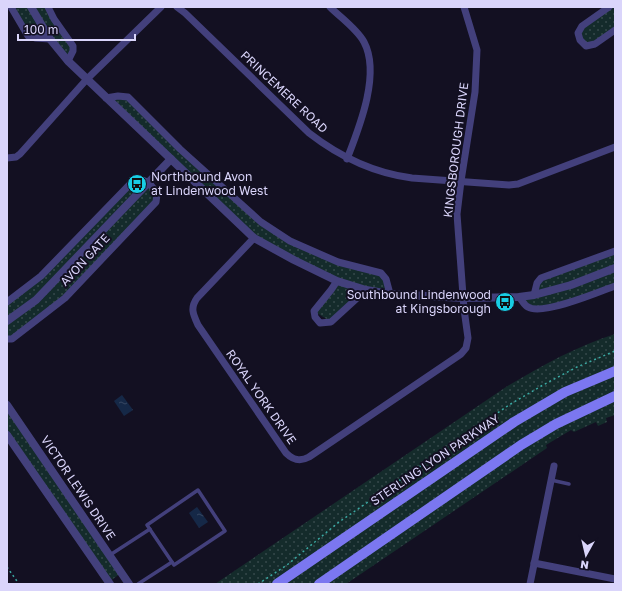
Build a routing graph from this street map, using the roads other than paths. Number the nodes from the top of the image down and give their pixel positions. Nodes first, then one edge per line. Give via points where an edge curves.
1 (11, 7) edge
2 (31, 7) edge
3 (48, 7) edge
4 (160, 7) edge
5 (177, 7) edge
6 (330, 7) edge
7 (464, 7) edge
8 (609, 7) edge
9 (615, 30) edge
10 (50, 39) junction
11 (68, 60) junction
12 (87, 79) junction
13 (106, 98) junction
14 (615, 147) edge
15 (7, 158) edge
16 (171, 159) junction
17 (347, 159) junction
18 (461, 181) junction
19 (150, 183) junction
20 (254, 238) junction
21 (615, 251) edge
22 (615, 268) edge
23 (337, 281) junction
24 (615, 286) edge
25 (366, 290) junction
26 (390, 294) junction
27 (534, 295) junction
28 (519, 297) junction
29 (463, 298) junction
30 (7, 302) edge
31 (7, 321) edge
32 (7, 339) edge
33 (615, 371) edge
34 (615, 396) edge
35 (7, 405) edge
36 (7, 434) edge
37 (554, 466) dead end
38 (551, 480) junction
39 (569, 484) dead end
40 (150, 529) junction
41 (110, 555) junction
42 (172, 562) junction
43 (534, 563) junction
44 (615, 579) edge
45 (110, 584) edge
46 (129, 584) edge
47 (138, 584) edge
48 (277, 584) edge
49 (319, 584) edge
50 (530, 584) edge

1 - 10 street via 28,36
2 - 10 street
3 - 11 street via 73,46 73,52
4 - 12 street
5 - 17 street, PRINCEMERE ROAD via 309,133
6 - 17 street via 364,42 371,68 366,103
7 - 18 street, KINGSBOROUGH DRIVE via 477,50 475,92
8 - 9 street via 582,26 578,33 586,46 595,44
10 - 11 street
11 - 12 street
12 - 13 street
12 - 15 street via 20,154
13 - 16 street
13 - 26 street via 128,98 261,222 290,241 338,262 381,273 386,279
14 - 18 street, PRINCEMERE ROAD via 518,184
16 - 19 street, AVON GATE
16 - 20 street
17 - 18 street, PRINCEMERE ROAD via 397,176
18 - 29 street, KINGSBOROUGH DRIVE via 457,214
19 - 30 street, AVON GATE via 135,179 41,276
19 - 31 street, AVON GATE via 36,300
19 - 32 street, AVON GATE via 157,194 156,202 65,298 12,339
20 - 23 street
20 - 29 street, ROYAL YORK DRIVE via 197,298 192,314 286,453 297,460 309,457 461,354 466,348 468,338
21 - 27 street via 542,278 537,283
22 - 27 street via 571,285
23 - 25 street
23 - 25 street via 314,311 320,323 331,322
24 - 28 street via 567,304 537,309 528,307
25 - 26 street
26 - 29 street
27 - 28 street
28 - 29 street
33 - 48 main road, STERLING LYON PARKWAY via 565,392 514,422
34 - 49 main road via 556,424 521,446
35 - 41 street, VICTOR LEWIS DRIVE
36 - 45 street
37 - 38 street
38 - 39 lane
38 - 43 street
40 - 41 lane
40 - 42 lane
40 - 42 lane via 147,525 198,490 225,531 174,565
41 - 46 street, VICTOR LEWIS DRIVE
42 - 47 lane
43 - 44 street
43 - 50 street

